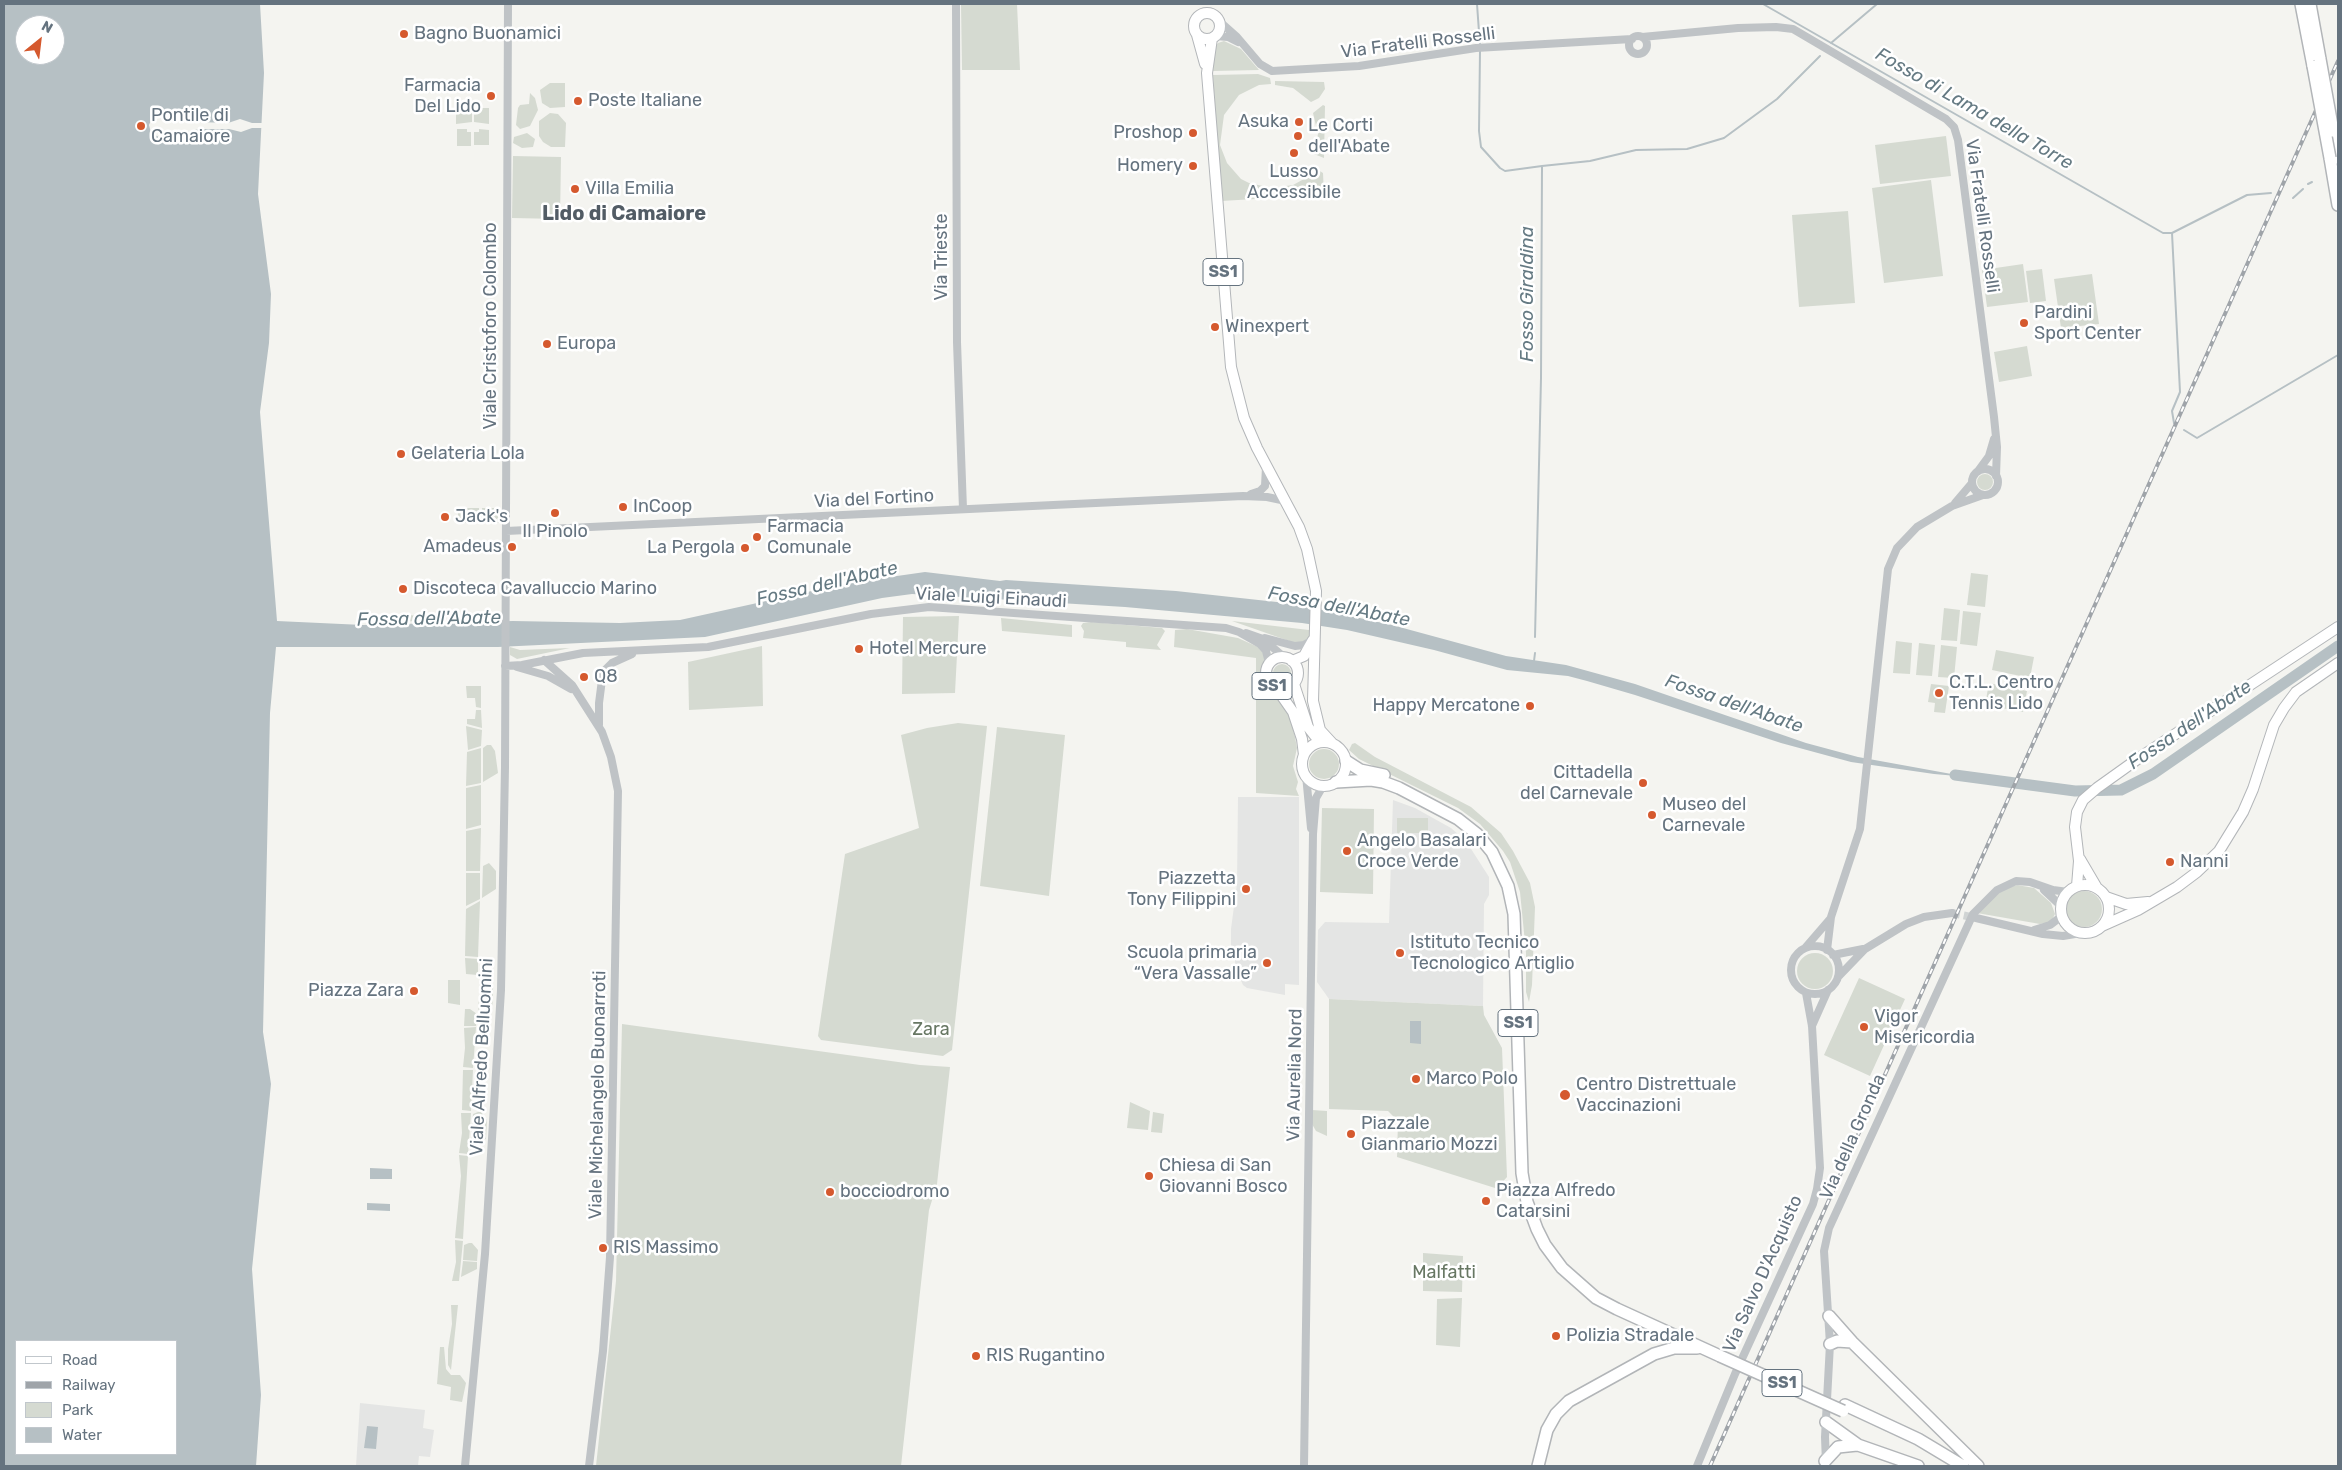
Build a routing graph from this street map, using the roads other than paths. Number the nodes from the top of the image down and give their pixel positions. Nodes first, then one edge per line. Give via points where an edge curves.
1 (508, 4) edge
2 (956, 4) edge
3 (1199, 4) edge
4 (1206, 4) edge
5 (2301, 4) edge
6 (2310, 4) edge
7 (1197, 17) junction
8 (1216, 17) junction
9 (1197, 35) junction
10 (1678, 35) junction
11 (1214, 37) junction
12 (1642, 37) junction
13 (1632, 39) junction
14 (1604, 42) junction
15 (1647, 46) junction
16 (1246, 48) junction
17 (1632, 51) junction
18 (2316, 62) junction
19 (1207, 72) junction
20 (2334, 158) edge
21 (2338, 205) edge
22 (1995, 432) junction
23 (1266, 465) junction
24 (1978, 472) junction
25 (1996, 476) junction
26 (1972, 483) junction
27 (1277, 486) junction
28 (1263, 488) junction
29 (1983, 495) junction
30 (1243, 496) junction
31 (1267, 496) junction
32 (1286, 501) junction
33 (1952, 506) junction
34 (963, 509) junction
35 (506, 531) junction
36 (2338, 627) edge
37 (1239, 632) junction
38 (1315, 635) junction
39 (1263, 638) junction
40 (505, 648) joint
41 (642, 651) junction
42 (544, 660) junction
43 (1292, 663) junction
44 (2338, 663) edge
45 (1269, 664) junction
46 (508, 666) junction
47 (1294, 684) junction
48 (1277, 688) junction
49 (578, 694) junction
50 (1313, 701) junction
51 (599, 727) junction
52 (1328, 742) junction
53 (1304, 755) junction
54 (1346, 762) junction
55 (1306, 775) junction
56 (1336, 782) junction
57 (1323, 786) junction
58 (1313, 834) junction
59 (2079, 856) junction
60 (2039, 885) junction
61 (2077, 886) junction
62 (2097, 888) junction
63 (2068, 892) junction
64 (2106, 897) junction
65 (2151, 902) junction
66 (2061, 911) junction
67 (1952, 913) tunnel mouth
68 (1831, 917) junction
69 (1976, 918) tunnel mouth
70 (2102, 926) junction
71 (2032, 930) junction
72 (2081, 933) junction
73 (1804, 948) junction
74 (1865, 949) junction
75 (1830, 952) junction
76 (1838, 977) junction
77 (1828, 990) junction
78 (1806, 993) junction
79 (1812, 1026) junction
80 (1829, 1316) junction
81 (1645, 1319) junction
82 (1668, 1329) junction
83 (1852, 1342) junction
84 (1830, 1344) junction
85 (1703, 1348) junction
86 (1722, 1353) junction
87 (1844, 1408) junction
88 (1826, 1422) junction
89 (1858, 1445) junction
90 (1826, 1464) edge
91 (464, 1466) edge
92 (590, 1466) edge
93 (1304, 1466) edge
94 (1538, 1466) edge
95 (1696, 1466) edge
96 (1918, 1466) edge
97 (1952, 1466) edge
98 (1963, 1466) edge
99 (1978, 1466) edge

1 - 35 street, Viale Cristoforo Colombo
2 - 34 street, Via Trieste via 957,334
3 - 7 main road, SS1
4 - 8 main road
5 - 18 highway
6 - 18 highway
7 - 8 main road via 1204,13
7 - 9 main road, SS1 via 1194,26
8 - 11 main road, SS1 via 1220,29
8 - 16 street, Via Fratelli Rosselli
9 - 11 main road via 1204,39
9 - 19 main road, SS1
10 - 12 street, Via Fratelli Rosselli
10 - 15 street, Via Fratelli Rosselli
10 - 22 street, Via Fratelli Rosselli via 1776,26 1793,29 1946,119 1954,127
11 - 16 street, Via Fratelli Rosselli via 1232,39
11 - 19 main road, SS1
12 - 13 street, Via Fratelli Rosselli
12 - 15 street
13 - 14 street, Via Fratelli Rosselli
13 - 17 street
14 - 16 street, Via Fratelli Rosselli via 1487,47 1359,66 1276,71 1264,67
14 - 17 street
15 - 17 street, Via Fratelli Rosselli via 1639,54
18 - 20 highway, bridge
18 - 20 highway, bridge via 2333,131
19 - 23 main road, SS1 via 1231,367 1244,418
20 - 21 highway
22 - 24 street, Via Fratelli Rosselli via 1989,456
22 - 25 street, Via Fratelli Rosselli
23 - 27 main road, SS1
23 - 28 street via 1267,479
24 - 25 street via 1986,470
24 - 26 street
25 - 29 street via 1995,490
26 - 29 street via 1975,491
26 - 33 street
27 - 28 street, Via del Fortino
27 - 31 street
27 - 32 main road, SS1
28 - 30 street, Via del Fortino
29 - 33 street
30 - 31 street, Via del Fortino
30 - 34 street, Via del Fortino
31 - 32 street, Via del Fortino
32 - 38 main road, SS1 via 1304,537 1314,575
33 - 68 street via 1908,536 1897,548 1888,570 1857,841
34 - 35 street, Via del Fortino
35 - 40 street, Viale Cristoforo Colombo
36 - 59 main road via 2096,788 2083,800 2077,812 2075,827
37 - 39 street, Viale Luigi Einaudi
37 - 41 street, Viale Luigi Einaudi via 1171,623 924,607 708,647
37 - 45 street, Viale Luigi Einaudi via 1263,647
38 - 39 street, Viale Luigi Einaudi via 1307,644 1297,646
38 - 43 main road via 1304,656
38 - 50 main road
39 - 43 street, Viale Luigi Einaudi
40 - 46 street, Viale Alfredo Belluomini
41 - 42 street, Viale Luigi Einaudi via 583,653
41 - 51 street, Viale Michelangelo Buonarroti via 615,660 604,670 599,692
42 - 46 street, Viale Luigi Einaudi
42 - 49 street, Viale Michelangelo Buonarroti
43 - 45 main road, SS1 via 1276,658
43 - 47 main road, SS1 via 1298,676
43 - 50 main road
44 - 65 main road via 2296,692 2284,708 2274,725 2243,812 2219,851 2188,879
45 - 48 main road, SS1 via 1266,676
46 - 49 street, Viale Michelangelo Buonarroti via 548,676
46 - 91 street, Viale Alfredo Belluomini via 501,990 484,1262
47 - 48 main road, SS1 via 1285,689
47 - 52 main road, SS1 via 1309,730
48 - 53 main road via 1293,712
49 - 51 street, Viale Michelangelo Buonarroti
50 - 52 main road via 1320,730
51 - 92 street, Viale Michelangelo Buonarroti via 612,757 618,791 610,1262
52 - 53 main road via 1313,745
52 - 54 main road, SS1 via 1340,748
53 - 55 main road via 1302,765
54 - 56 main road via 1344,773
54 - 81 highway, SS1 via 1360,770 1400,781 1457,810 1484,832 1504,859 1514,884 1520,915 1528,1165 1536,1212 1550,1241 1580,1278
55 - 57 main road
55 - 58 street, Via Aurelia Nord
56 - 57 main road, SS1
56 - 81 highway, SS1 via 1380,781 1406,791 1463,822 1482,838 1497,860 1508,886 1514,914 1522,1173 1532,1218 1545,1245 1575,1282 1608,1305
57 - 58 street, Via Aurelia Nord via 1316,798
58 - 93 street, Via Aurelia Nord
59 - 61 main road
59 - 62 main road
60 - 63 street, Via della Gronda
60 - 66 street
60 - 80 street, Via della Gronda via 2024,880 2008,883 1978,907 1967,924 1829,1228 1824,1251
61 - 62 main road
61 - 63 main road
62 - 64 main road
63 - 66 main road
64 - 65 main road via 2126,904
64 - 70 main road via 2109,909
65 - 70 main road
66 - 71 street via 2044,928
66 - 72 main road via 2069,927
67 - 74 street via 1917,919
68 - 73 street
68 - 75 street
69 - 71 street
70 - 72 main road via 2093,932
71 - 72 street via 2063,936
73 - 75 street via 1812,946
73 - 78 street via 1794,958 1790,970 1795,984
74 - 75 street
74 - 76 street
75 - 76 street via 1837,961
76 - 77 street
77 - 78 street
77 - 79 street, Via Salvo D'Acquisto
78 - 79 street, Via Salvo D'Acquisto
79 - 95 street, Via Salvo D'Acquisto via 1820,1168 1815,1196
80 - 83 highway
80 - 84 street, Via della Gronda
81 - 82 highway, SS1
82 - 85 highway, SS1
82 - 86 highway, SS1
83 - 84 highway
83 - 99 highway
84 - 88 street, Via della Gronda
85 - 86 highway, SS1
85 - 94 highway via 1674,1348 1654,1354 1569,1401 1546,1430
86 - 87 highway, SS1
87 - 97 highway, SS1
87 - 98 highway, SS1 via 1918,1439
88 - 89 highway
88 - 90 street, Via della Gronda
89 - 90 highway via 1838,1447
89 - 96 highway

